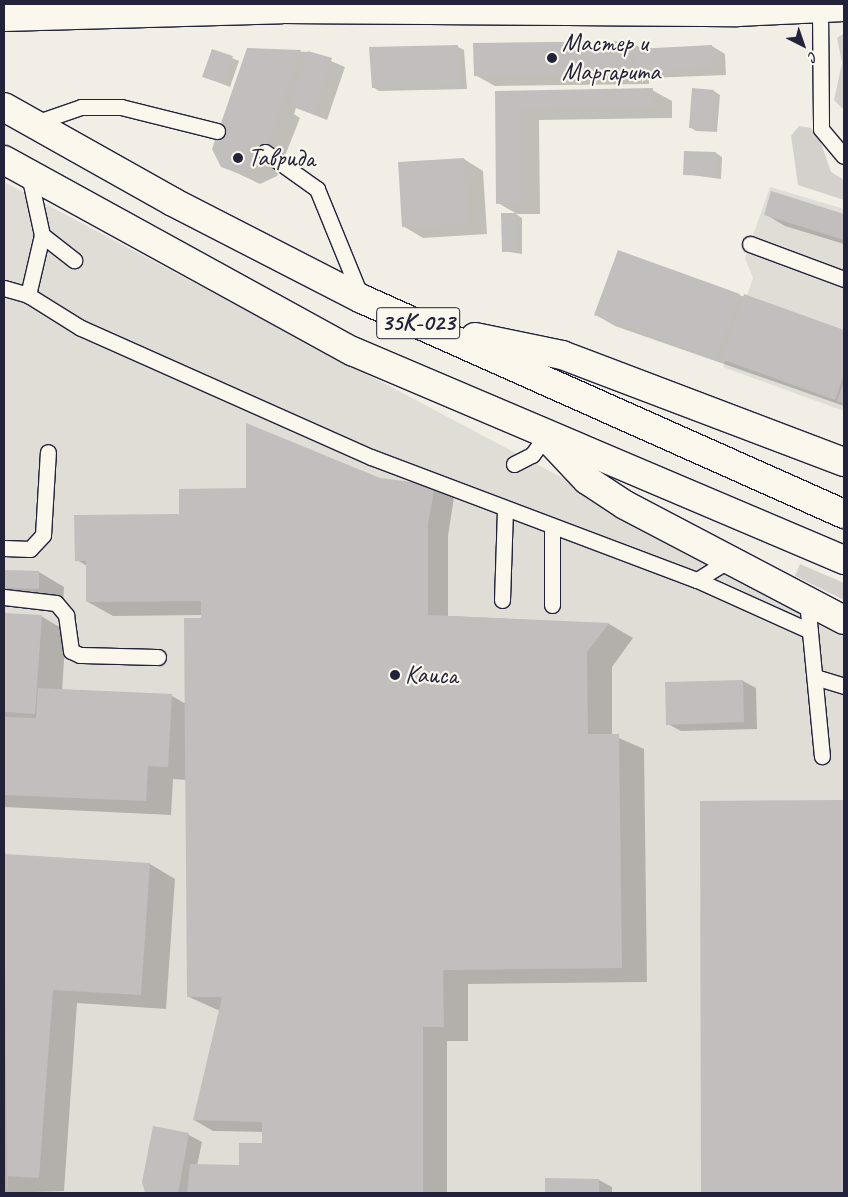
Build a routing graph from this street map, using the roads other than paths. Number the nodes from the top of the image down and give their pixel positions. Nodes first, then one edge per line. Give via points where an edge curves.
1 (282, 7) edge
2 (832, 7) edge
3 (642, 8) edge
4 (4, 17) edge
5 (4, 107) edge
6 (30, 124) junction
7 (217, 131) dead end
8 (265, 152) dead end
9 (844, 156) edge
10 (4, 160) edge
11 (29, 175) junction
12 (42, 235) junction
13 (750, 244) dead end
14 (74, 260) dead end
15 (844, 279) edge
16 (4, 288) edge
17 (28, 295) junction
18 (362, 299) junction
19 (423, 326) junction
20 (546, 436) junction
21 (48, 452) dead end
22 (844, 462) edge
23 (514, 464) dead end
24 (506, 509) junction
25 (844, 514) edge
26 (552, 528) junction
27 (4, 548) edge
28 (729, 560) junction
29 (844, 560) edge
30 (697, 580) junction
31 (4, 597) edge
32 (502, 600) dead end
33 (807, 600) junction
34 (552, 606) dead end
35 (844, 620) edge
36 (810, 631) junction
37 (158, 657) dead end
38 (815, 677) junction
39 (844, 686) edge
40 (822, 756) dead end

1 - 3 main road
1 - 4 main road
2 - 3 main road
2 - 9 lane via 821,129
5 - 6 main road, 35К-023
6 - 7 lane via 81,108 122,107
6 - 18 main road, 35К-023
8 - 18 lane via 317,189
10 - 11 main road, 35К-023
11 - 12 lane
11 - 20 main road, 35К-023 via 352,351
12 - 14 lane
12 - 17 lane
13 - 15 lane
16 - 17 lane
17 - 24 lane via 81,328 195,380
18 - 19 main road, 35К-023
19 - 22 main road via 562,355
19 - 25 main road, 35К-023
20 - 23 lane via 532,455
20 - 28 main road via 587,480
20 - 29 main road, 35К-023
21 - 27 lane via 43,535 30,549
24 - 26 lane
24 - 32 lane
26 - 30 lane
26 - 34 lane
28 - 30 lane
28 - 33 main road
30 - 36 lane
31 - 37 lane via 56,603 66,615 71,651
33 - 35 main road
33 - 36 lane
36 - 38 lane
38 - 39 lane
38 - 40 lane

